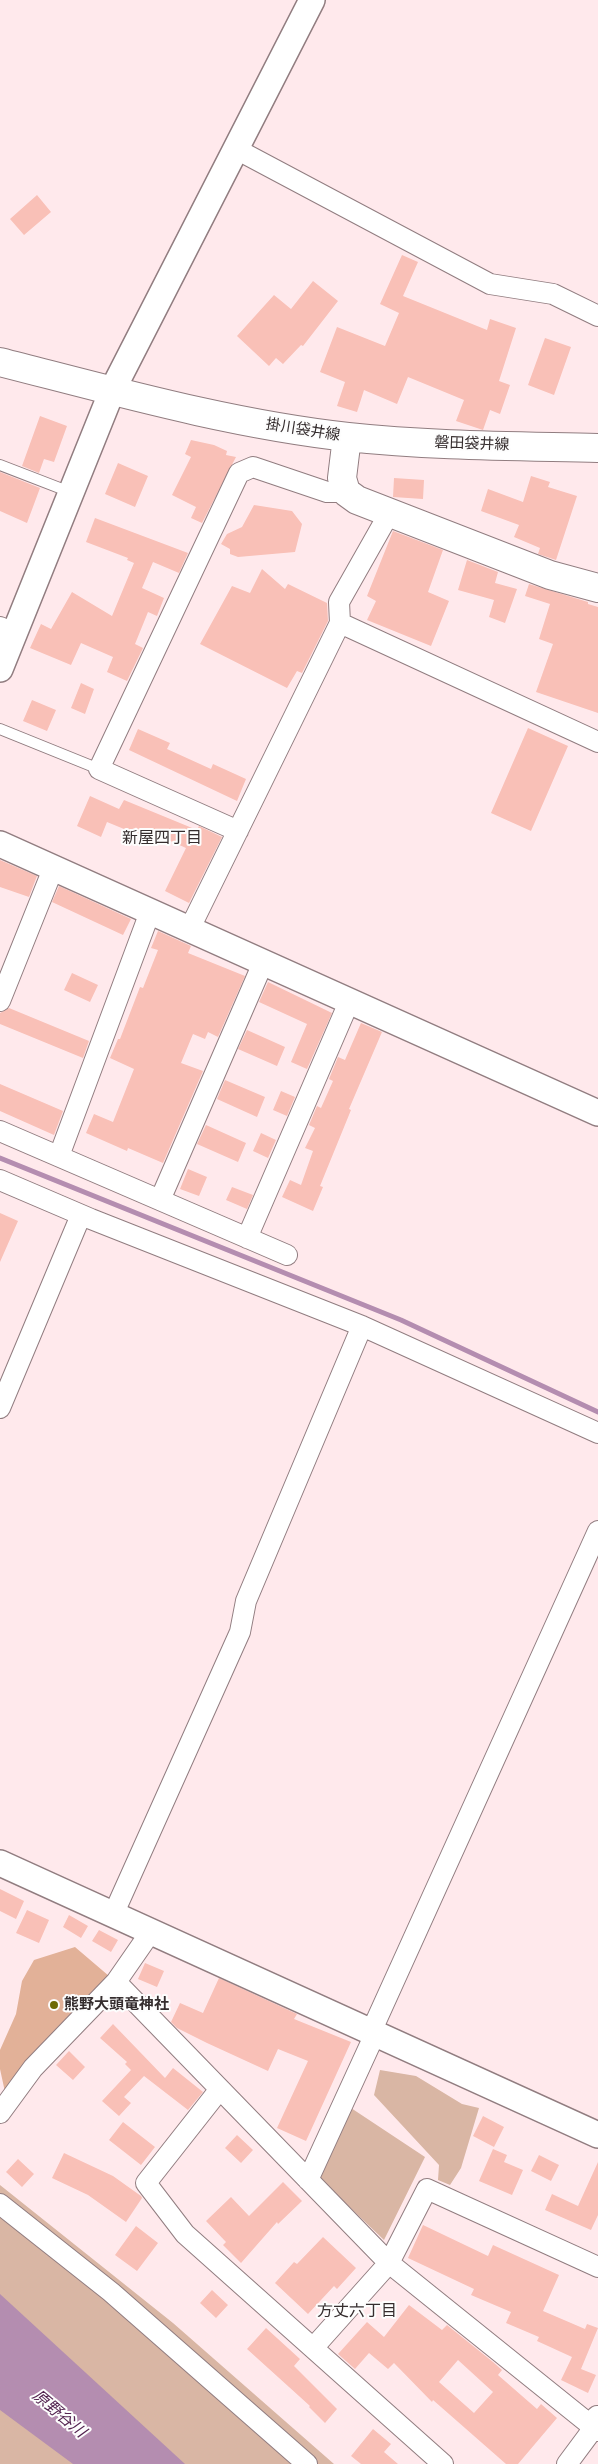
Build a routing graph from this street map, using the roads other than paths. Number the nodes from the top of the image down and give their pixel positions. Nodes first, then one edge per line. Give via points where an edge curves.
1 (306, 2) edge
2 (236, 149) junction
3 (598, 316) edge
4 (0, 362) edge
5 (112, 391) junction
6 (347, 437) junction
7 (598, 448) edge
8 (0, 465) edge
9 (70, 492) junction
10 (346, 492) junction
11 (390, 512) junction
12 (598, 588) edge
13 (340, 622) junction
14 (7, 630) edge
15 (0, 669) edge
16 (0, 729) edge
17 (598, 742) edge
18 (99, 769) junction
19 (238, 831) junction
20 (0, 844) edge
21 (53, 869) junction
22 (150, 912) junction
23 (189, 930) junction
24 (263, 963) junction
25 (0, 1001) edge
26 (349, 1002) junction
27 (598, 1113) edge
28 (0, 1131) edge
29 (59, 1156) junction
30 (0, 1180) edge
31 (160, 1200) junction
32 (81, 1215) junction
33 (248, 1238) junction
34 (287, 1255) dead end
35 (362, 1326) junction
36 (0, 1408) edge
37 (598, 1433) edge
38 (598, 1531) edge
39 (0, 1863) edge
40 (113, 1915) junction
41 (150, 1933) junction
42 (116, 1982) junction
43 (373, 2033) junction
44 (220, 2089) junction
45 (0, 2113) edge
46 (598, 2135) edge
47 (308, 2180) junction
48 (0, 2204) edge
49 (388, 2263) junction
50 (598, 2267) edge
51 (313, 2348) junction
52 (596, 2425) edge
53 (307, 2464) edge
54 (443, 2464) edge
55 (567, 2464) edge

1 - 2 street
2 - 3 street via 490,284 553,294
2 - 5 street
4 - 5 main road, 掛川袋井線
5 - 6 main road, 掛川袋井線 via 254,423
5 - 9 street
6 - 7 main road, 磐田袋井線
6 - 10 main road, 掛川袋井線 via 342,478
8 - 9 lane
9 - 14 street
10 - 11 main road via 357,500
10 - 18 street via 327,492 253,467 239,473
11 - 12 main road via 550,575
11 - 13 street via 339,602
13 - 17 street
13 - 19 street
14 - 15 street
16 - 18 lane
18 - 19 street
19 - 23 street
20 - 21 street
21 - 22 street
21 - 25 street
22 - 23 street
22 - 29 street
23 - 24 street
24 - 26 street
24 - 31 street
26 - 27 street
26 - 33 street
28 - 29 street
29 - 31 street
30 - 32 street
31 - 33 street
32 - 35 street
32 - 36 street
33 - 34 street
35 - 37 street
35 - 40 street via 246,1601 240,1632
38 - 43 street
39 - 40 street
40 - 41 street
41 - 42 street
41 - 43 street
42 - 44 street
42 - 45 street via 33,2068
43 - 46 street
43 - 47 street
44 - 47 street
44 - 51 street via 146,2183 185,2234
47 - 49 street
48 - 53 street via 111,2292
49 - 50 street via 426,2189
49 - 51 street
49 - 52 street
51 - 54 street
52 - 55 street

